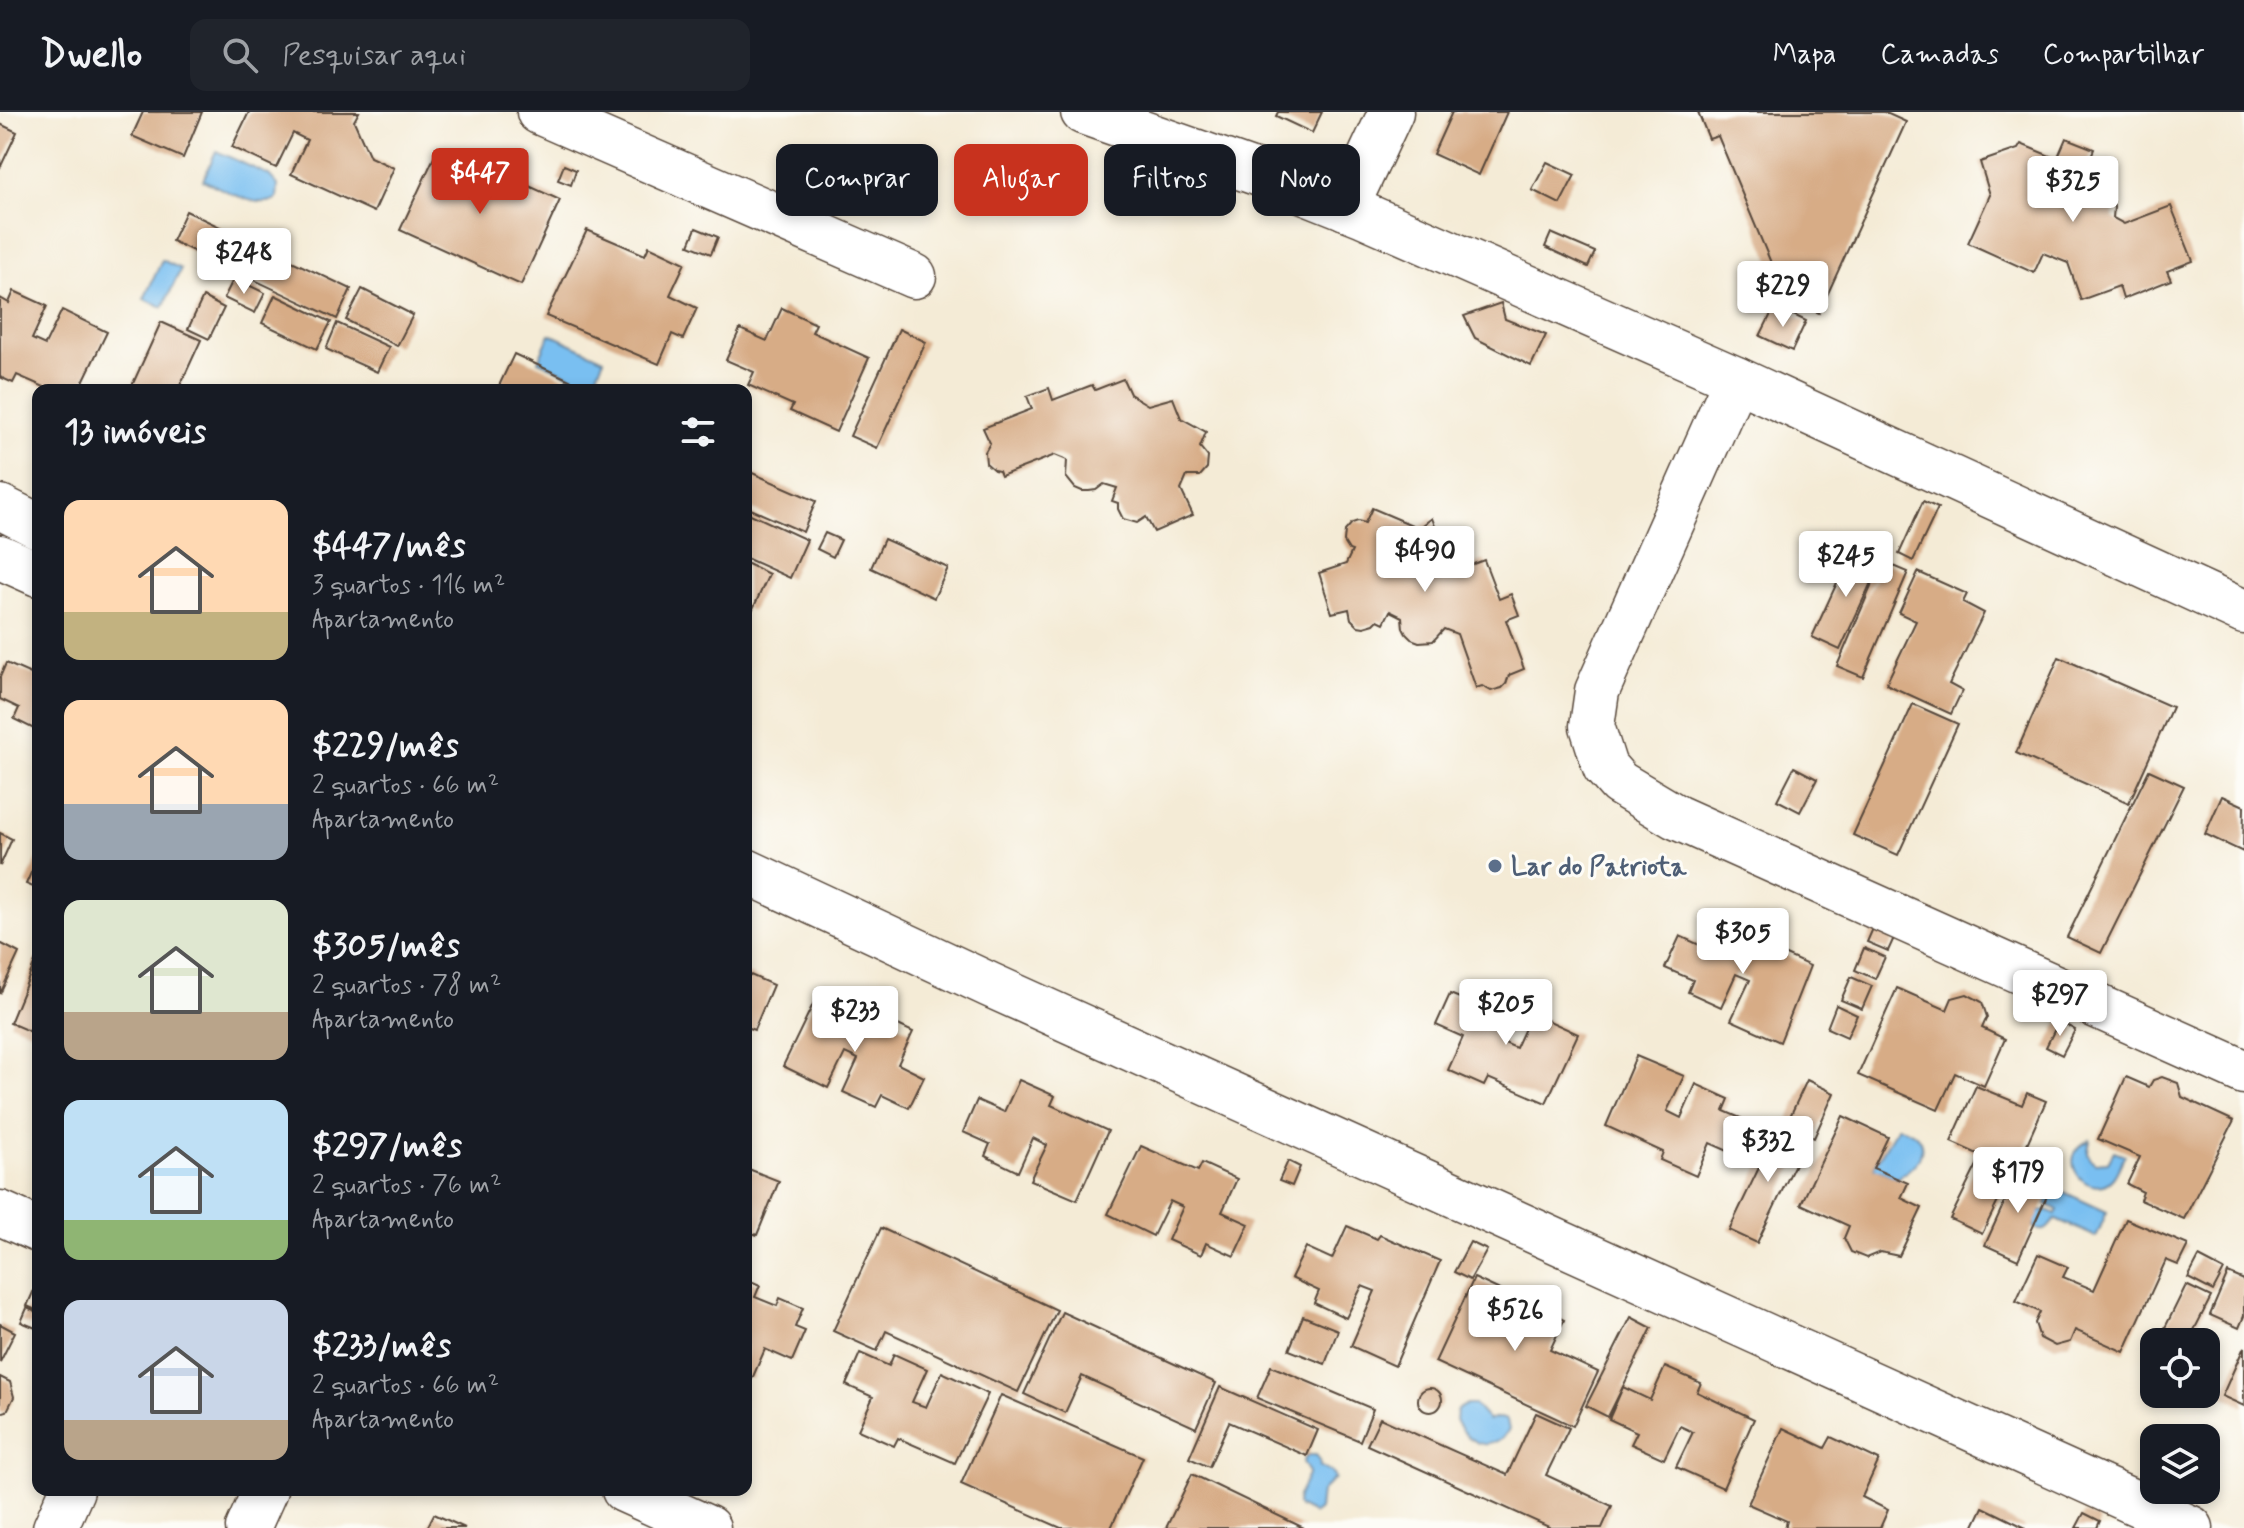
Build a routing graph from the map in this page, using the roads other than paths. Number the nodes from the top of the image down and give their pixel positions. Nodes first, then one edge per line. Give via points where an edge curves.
1 (539, 112) edge
2 (603, 112) edge
3 (1083, 112) edge
4 (1391, 112) edge
5 (628, 151) junction
6 (1252, 171) edge
7 (1360, 178) edge
8 (1360, 214) edge
9 (914, 276) dead end
10 (1736, 379) junction
11 (0, 507) edge
12 (32, 523) edge
13 (0, 557) edge
14 (32, 571) edge
15 (2244, 612) edge
16 (752, 874) edge
17 (2244, 1072) edge
18 (0, 1213) edge
19 (32, 1227) edge
20 (69, 1496) edge
21 (262, 1496) edge
22 (637, 1496) edge
23 (55, 1528) edge
24 (248, 1528) edge
25 (708, 1528) edge
26 (2191, 1528) edge

1 - 5 street
2 - 5 street via 606,130
3 - 6 street
4 - 7 street
5 - 9 street
8 - 10 street
10 - 15 street
10 - 17 street via 1597,691 1592,726 1605,767 1619,783 1676,817
11 - 12 street
13 - 14 street
16 - 26 street
18 - 19 street
20 - 23 street
21 - 24 street
22 - 25 street

